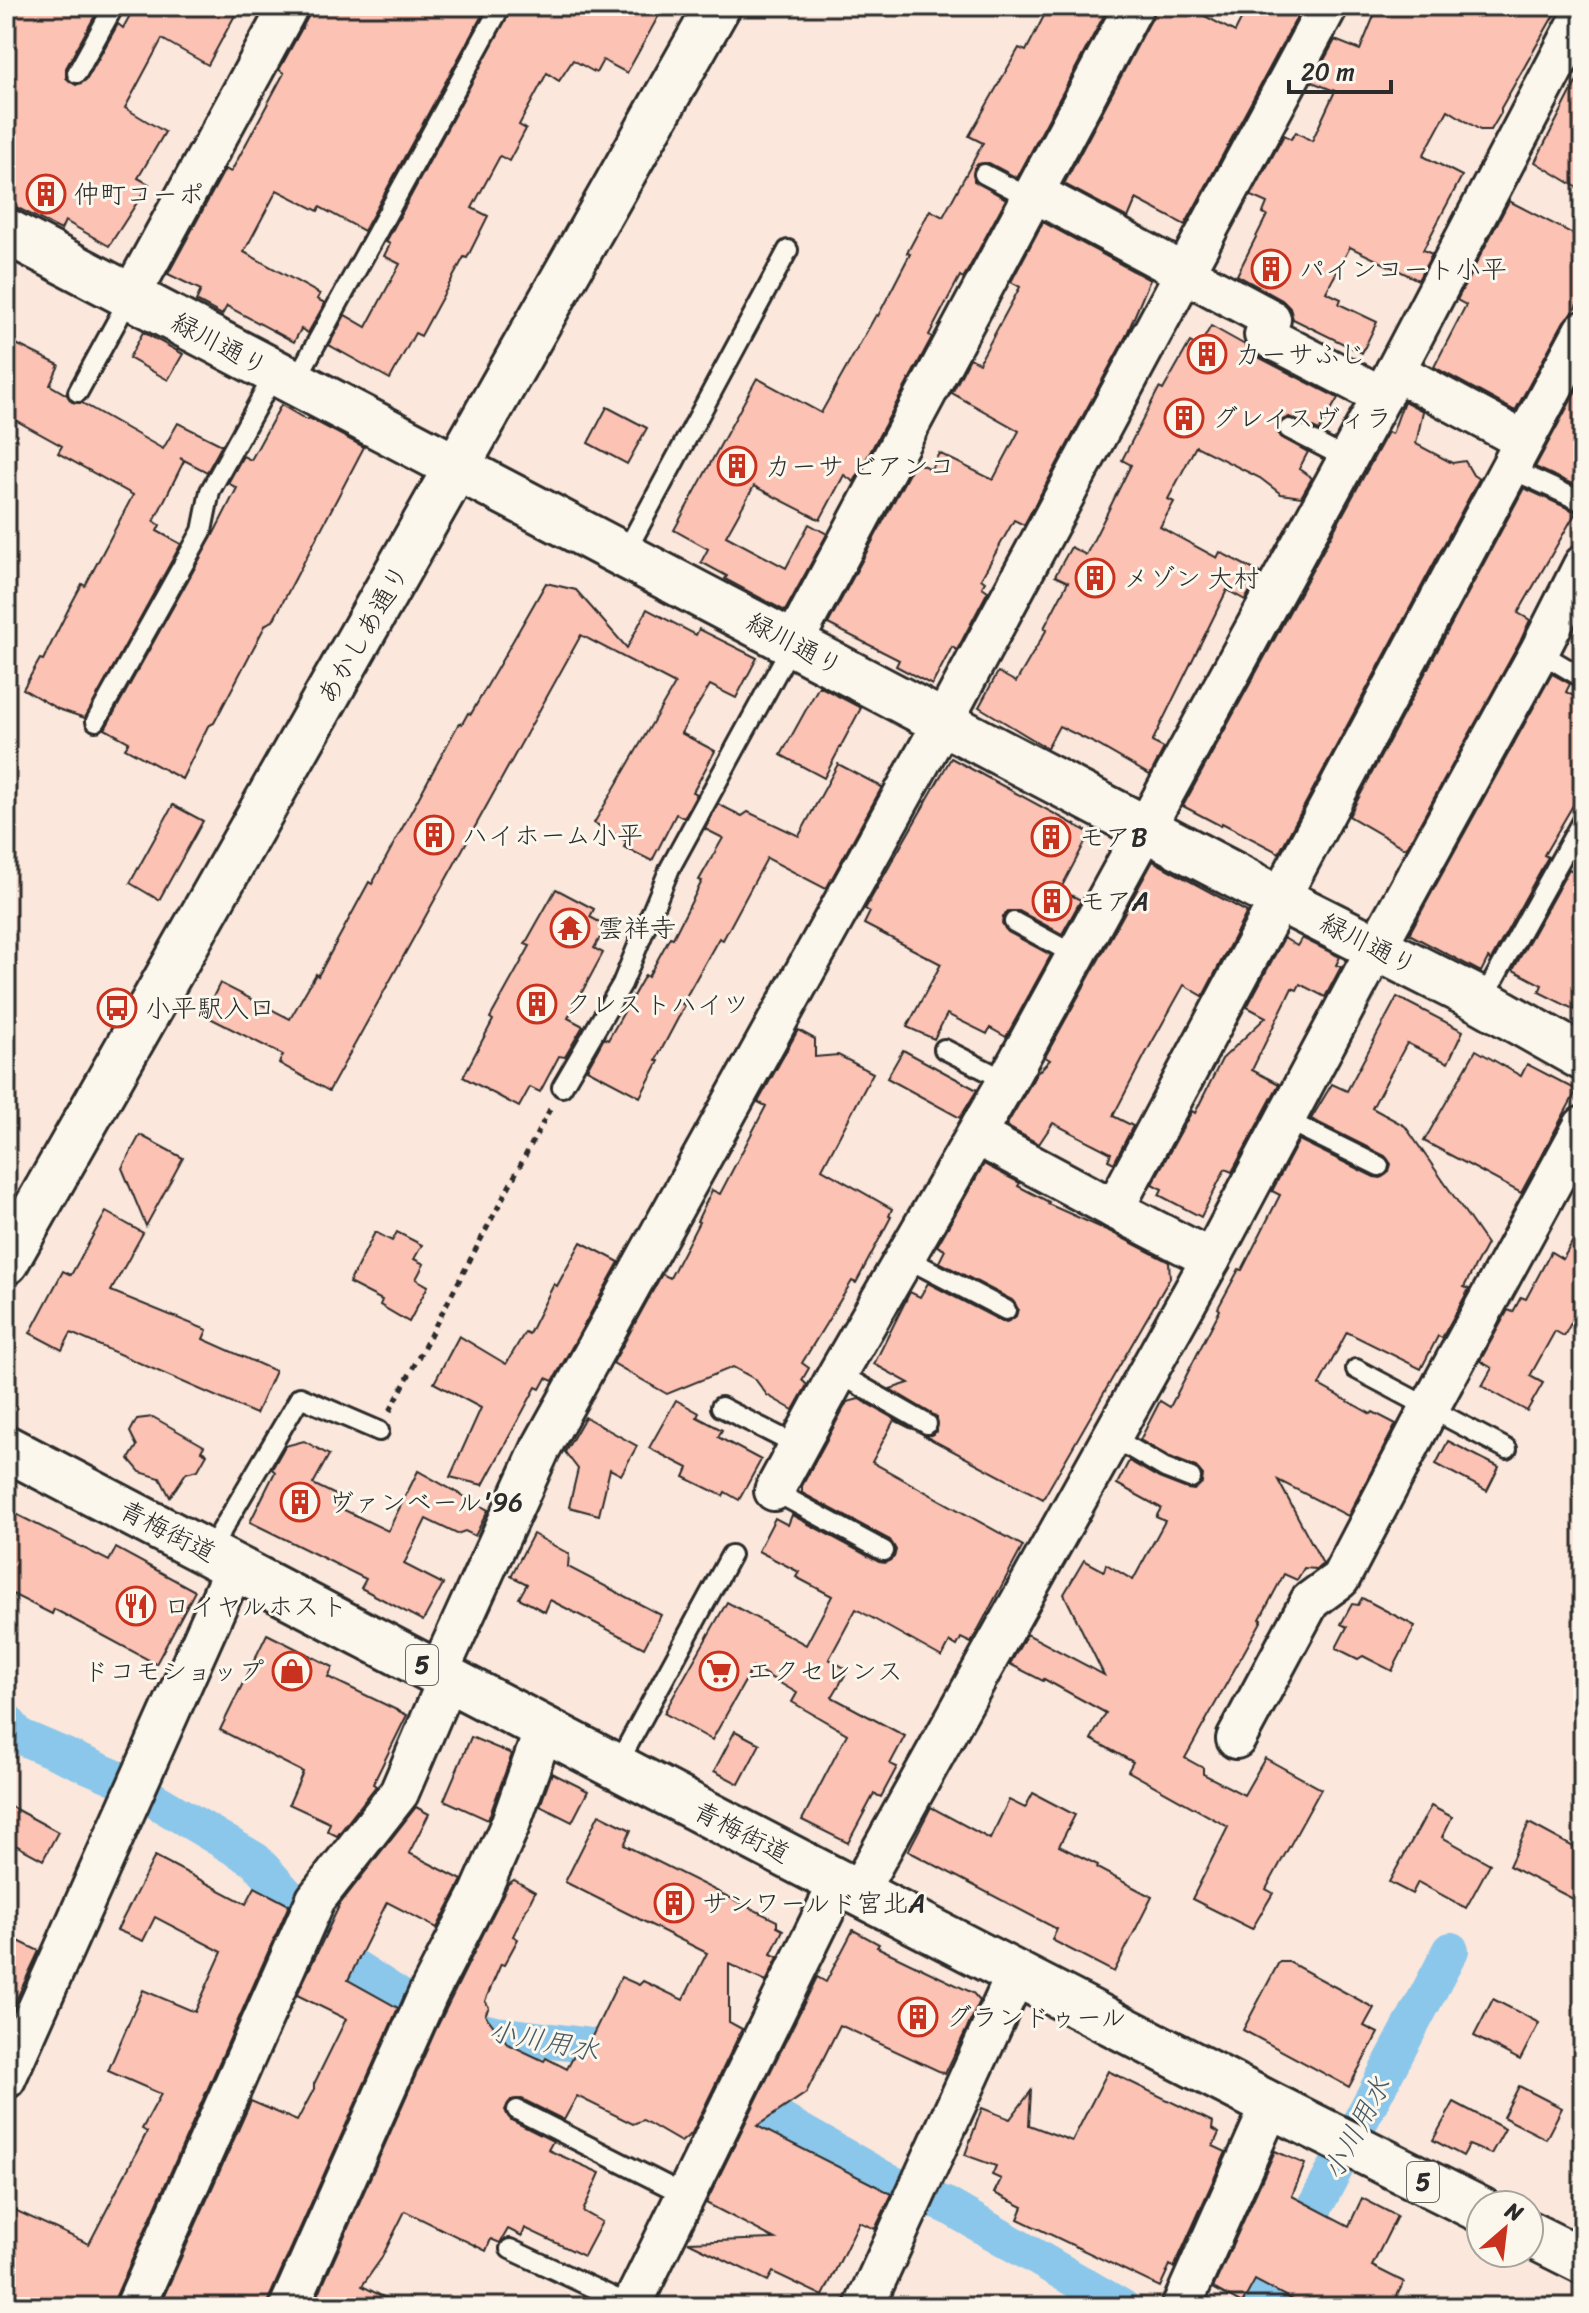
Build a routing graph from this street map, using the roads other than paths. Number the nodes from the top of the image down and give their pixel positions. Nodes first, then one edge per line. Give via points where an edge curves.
1 (114, 6) edge
2 (289, 6) edge
3 (501, 6) edge
4 (718, 6) edge
5 (1134, 6) edge
6 (1328, 6) edge
7 (1583, 13) edge
8 (77, 73) dead end
9 (984, 174) dead end
10 (1034, 196) junction
11 (6, 231) edge
12 (788, 250) dead end
13 (1185, 273) junction
14 (130, 297) junction
15 (1583, 331) edge
16 (285, 378) junction
17 (1388, 383) junction
18 (78, 392) dead end
19 (1289, 429) dead end
20 (1517, 455) junction
21 (1347, 459) junction
22 (457, 469) junction
23 (1583, 502) edge
24 (624, 555) junction
25 (1578, 588) edge
26 (793, 643) junction
27 (1539, 652) junction
28 (1583, 678) edge
29 (96, 721) dead end
30 (943, 722) junction
31 (1583, 819) edge
32 (1145, 827) junction
33 (1278, 898) junction
34 (1014, 922) dead end
35 (1377, 947) junction
36 (1075, 955) junction
37 (1482, 1001) junction
38 (944, 1049) dead end
39 (1583, 1058) edge
40 (1007, 1081) junction
41 (562, 1087) road end
42 (1286, 1120) junction
43 (1583, 1126) edge
44 (976, 1135) junction
45 (1379, 1166) dead end
46 (1114, 1209) junction
47 (906, 1258) junction
48 (1211, 1259) junction
49 (6, 1262) edge
50 (1006, 1310) dead end
51 (1356, 1369) dead end
52 (838, 1373) junction
53 (721, 1407) dead end
54 (1430, 1407) junction
55 (927, 1424) dead end
56 (379, 1431) road end
57 (1112, 1437) junction
58 (798, 1446) junction
59 (6, 1448) edge
60 (1507, 1449) dead end
61 (1191, 1478) dead end
62 (774, 1491) joint
63 (884, 1551) dead end
64 (731, 1555) dead end
65 (222, 1559) junction
66 (443, 1676) junction
67 (544, 1729) junction
68 (1236, 1739) dead end
69 (616, 1767) junction
70 (848, 1887) junction
71 (1017, 1972) junction
72 (6, 2079) edge
73 (1271, 2105) junction
74 (517, 2110) dead end
75 (685, 2195) junction
76 (1465, 2202) edge
77 (1545, 2242) edge
78 (510, 2249) dead end
79 (1583, 2261) edge
80 (631, 2306) edge
81 (135, 2307) edge
82 (289, 2307) edge
83 (864, 2307) edge
84 (1181, 2307) edge

1 - 8 lane
2 - 14 street
3 - 16 lane
4 - 22 street, あかしあ通り
5 - 10 street
6 - 13 street
7 - 17 street
9 - 10 lane
10 - 13 street
10 - 26 street
11 - 14 street, 緑川通り
12 - 24 lane
13 - 17 street via 1271,319 1264,335
13 - 30 street
14 - 16 street, 緑川通り
14 - 18 lane
15 - 20 street
16 - 22 street, 緑川通り
16 - 29 lane via 210,491 202,531
17 - 20 street
17 - 21 street
19 - 21 lane
20 - 23 lane
20 - 33 street
21 - 32 street
22 - 24 street, 緑川通り
22 - 49 street, あかしあ通り
24 - 26 street, 緑川通り
25 - 27 street
26 - 30 street, 緑川通り
26 - 41 lane via 670,868 622,984
27 - 28 lane
27 - 35 street
30 - 32 street, 緑川通り
30 - 66 street via 541,1448
31 - 37 lane
32 - 33 street, 緑川通り
32 - 36 street
33 - 35 street, 緑川通り
33 - 46 street
34 - 36 lane
35 - 37 street, 緑川通り
35 - 42 street
36 - 40 street
37 - 39 street, 緑川通り
38 - 40 lane
40 - 44 street
42 - 45 lane
42 - 48 street
43 - 54 street
44 - 46 street
44 - 47 street
46 - 48 street
47 - 50 lane
47 - 52 street
48 - 57 street
51 - 54 lane
52 - 55 lane
52 - 58 street
53 - 58 lane
54 - 60 lane
54 - 68 street via 1340,1579 1310,1601
56 - 65 lane via 300,1397
57 - 61 lane
57 - 70 street
58 - 62 street
59 - 65 street, 青梅街道 / 5
62 - 63 lane
64 - 69 lane
65 - 66 street, 青梅街道 / 5
65 - 72 street via 133,1792
66 - 67 street, 青梅街道 / 5
66 - 81 street via 399,1793 311,1912
67 - 69 street, 青梅街道 / 5
67 - 82 street via 510,1825 428,1994
69 - 70 street, 青梅街道 / 5
70 - 71 street, 青梅街道 / 5
70 - 75 street
71 - 73 street, 青梅街道 / 5
71 - 83 street
73 - 76 street, 青梅街道 / 5
73 - 84 street
74 - 75 lane
75 - 80 street
77 - 79 street
78 - 80 lane

